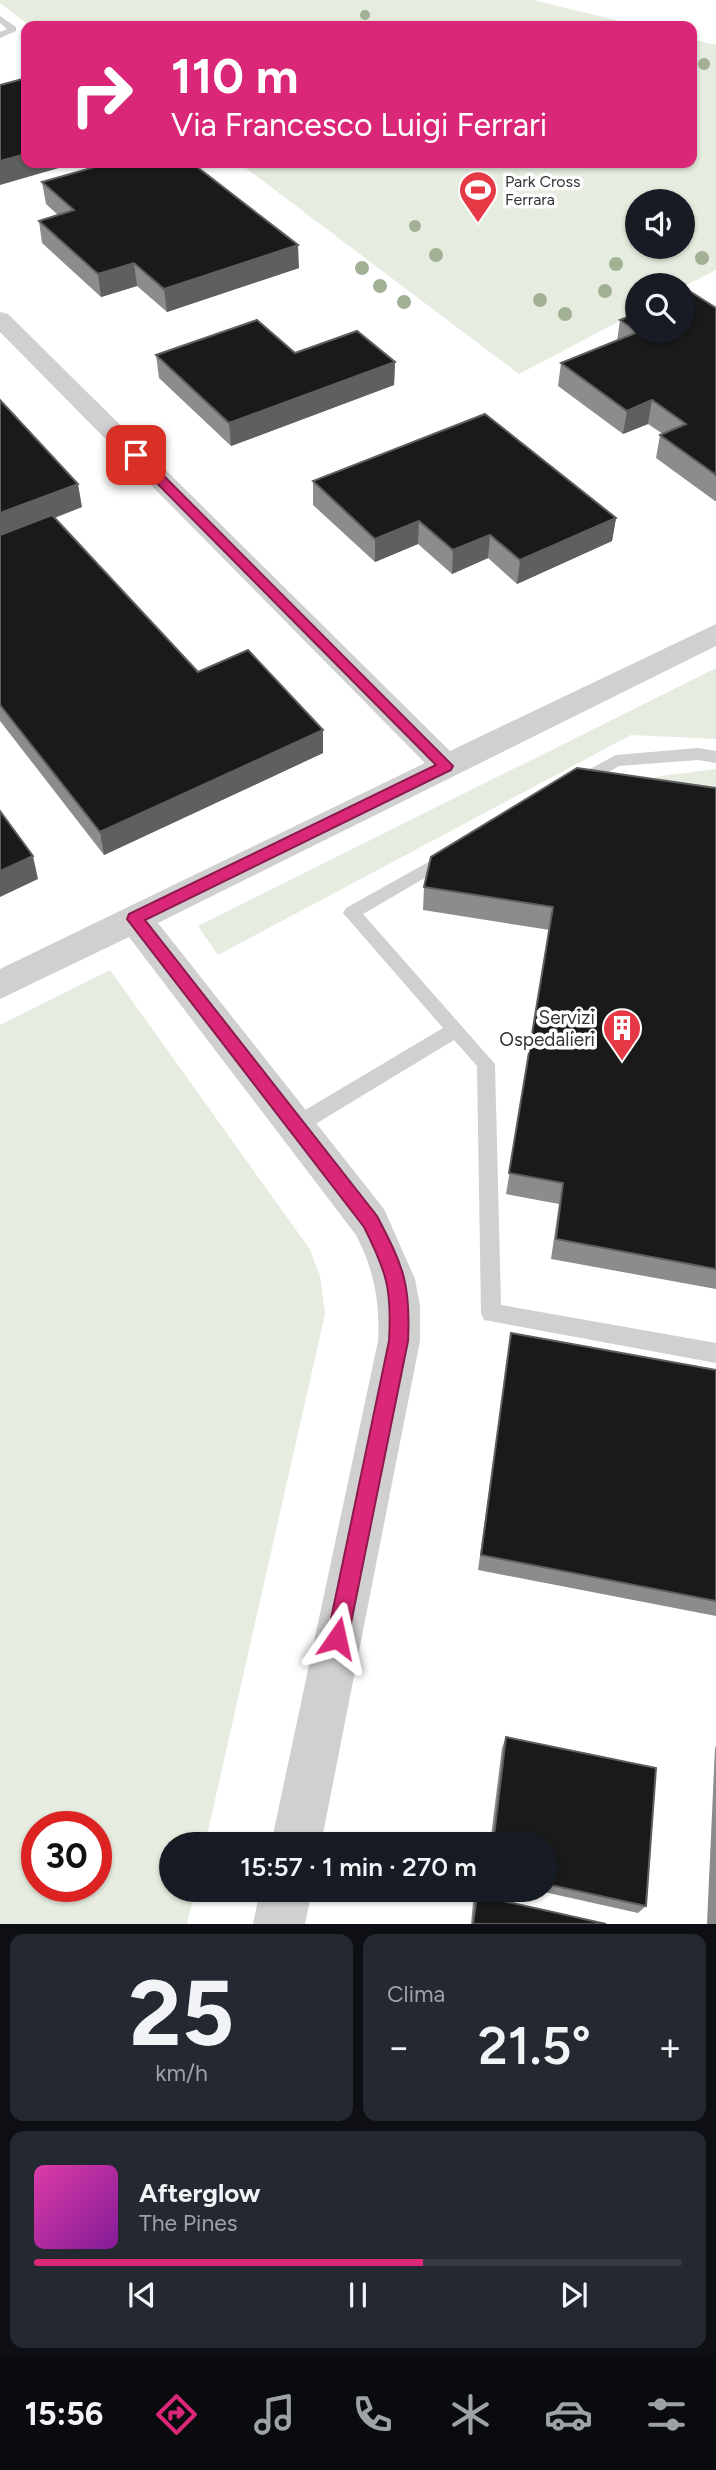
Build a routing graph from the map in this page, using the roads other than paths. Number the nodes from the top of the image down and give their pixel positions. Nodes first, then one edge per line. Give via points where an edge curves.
1 (0, 19) edge
2 (0, 35) edge
3 (0, 319) edge
4 (716, 634) edge
5 (716, 757) edge
6 (446, 766) junction
7 (568, 788) edge
8 (460, 851) edge
9 (135, 919) junction
10 (0, 985) edge
11 (456, 1030) junction
12 (297, 1125) junction
13 (716, 1353) edge
14 (298, 1832) edge
15 (284, 1902) edge
16 (279, 1924) edge

1 - 2 lane via 13,29
3 - 6 street
4 - 6 street
5 - 7 lane via 698,754 616,761
6 - 9 street
8 - 11 lane via 352,914
9 - 10 street
9 - 12 street
11 - 12 lane
11 - 13 lane via 486,1064 491,1313
12 - 14 street via 370,1222 393,1266 401,1305 399,1341
15 - 16 street

